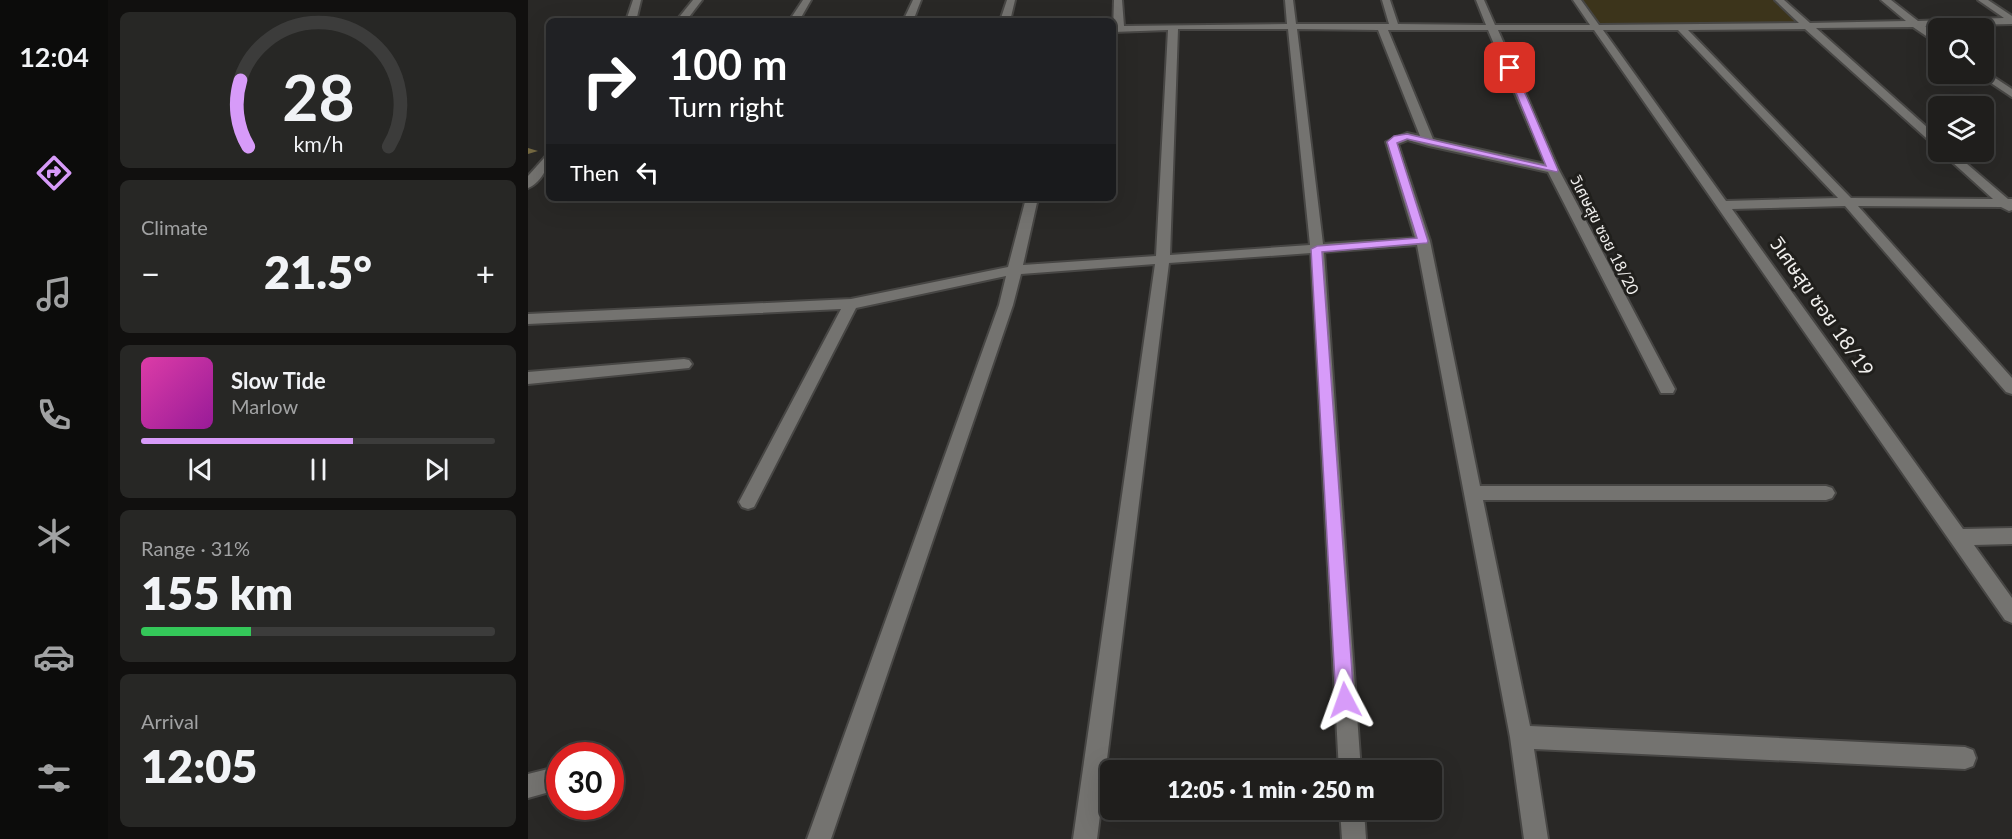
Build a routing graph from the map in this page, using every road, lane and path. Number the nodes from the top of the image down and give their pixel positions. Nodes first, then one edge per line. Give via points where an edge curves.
1 (637, 0) edge
2 (698, 0) edge
3 (807, 0) edge
4 (917, 0) edge
5 (1011, 0) edge
6 (1118, 0) edge
7 (1289, 0) edge
8 (1386, 0) edge
9 (1480, 0) edge
10 (1577, 0) edge
11 (1779, 0) edge
12 (1885, 0) edge
13 (1982, 0) edge
14 (632, 18) edge
15 (683, 18) edge
16 (796, 18) edge
17 (909, 18) edge
18 (1006, 18) edge
19 (2012, 20) edge
20 (1915, 24) junction
21 (1806, 25) junction
22 (1291, 26) junction
23 (1492, 26) junction
24 (1595, 26) junction
25 (1679, 26) junction
26 (1382, 27) junction
27 (1394, 27) junction
28 (1173, 28) junction
29 (1116, 29) edge
30 (1928, 34) edge
31 (1994, 81) edge
32 (2012, 94) edge
33 (1928, 134) edge
34 (1429, 143) junction
35 (546, 162) edge
36 (1959, 162) edge
37 (1553, 170) junction
38 (528, 183) edge
39 (1031, 201) edge
40 (1848, 202) junction
41 (1724, 205) junction
42 (2010, 206) edge
43 (1423, 241) junction
44 (1317, 249) junction
45 (1163, 258) junction
46 (1013, 270) junction
47 (851, 304) junction
48 (528, 319) edge
49 (684, 364) dead end
50 (528, 378) edge
51 (2012, 388) edge
52 (1667, 389) dead end
53 (1473, 493) junction
54 (1826, 493) dead end
55 (748, 502) dead end
56 (2012, 536) edge
57 (1958, 537) junction
58 (2012, 614) edge
59 (1521, 737) junction
60 (1965, 758) dead end
61 (1349, 760) edge
62 (546, 781) edge
63 (528, 786) edge
64 (1353, 820) edge
65 (819, 839) edge
66 (1085, 839) edge
67 (1354, 839) edge
68 (1536, 839) edge

1 - 14 street
2 - 15 street
3 - 16 street
4 - 17 street
5 - 18 street
6 - 29 street
7 - 22 street
8 - 27 street
9 - 23 street, วิเศษสุข ซอย 18/20
10 - 24 street, วิเศษสุข ซอย 18/19
11 - 21 street
12 - 20 street
13 - 19 street
19 - 20 street
20 - 21 street
20 - 30 street
21 - 25 street
21 - 33 street
22 - 26 street
22 - 28 street
22 - 44 street
23 - 24 street
23 - 27 street
23 - 37 street, วิเศษสุข ซอย 18/20
24 - 25 street
24 - 41 street, วิเศษสุข ซอย 18/19
25 - 40 street
26 - 27 street
26 - 34 street
28 - 29 street
28 - 45 street
31 - 32 street
34 - 37 street
34 - 43 street via 1407,136 1392,142
35 - 38 street
36 - 42 street
37 - 52 street, วิเศษสุข ซอย 18/20
39 - 46 street
40 - 41 street
40 - 42 street
40 - 51 street
41 - 57 street, วิเศษสุข ซอย 18/19
43 - 44 street
43 - 53 street
44 - 45 street
44 - 61 street
45 - 46 street
45 - 66 street
46 - 47 street
46 - 65 street via 1006,304
47 - 48 street
47 - 55 street
49 - 50 street
53 - 54 street
53 - 59 street
56 - 57 street
57 - 58 street, วิเศษสุข ซอย 18/19
59 - 60 street
59 - 68 street
62 - 63 street
64 - 67 street

